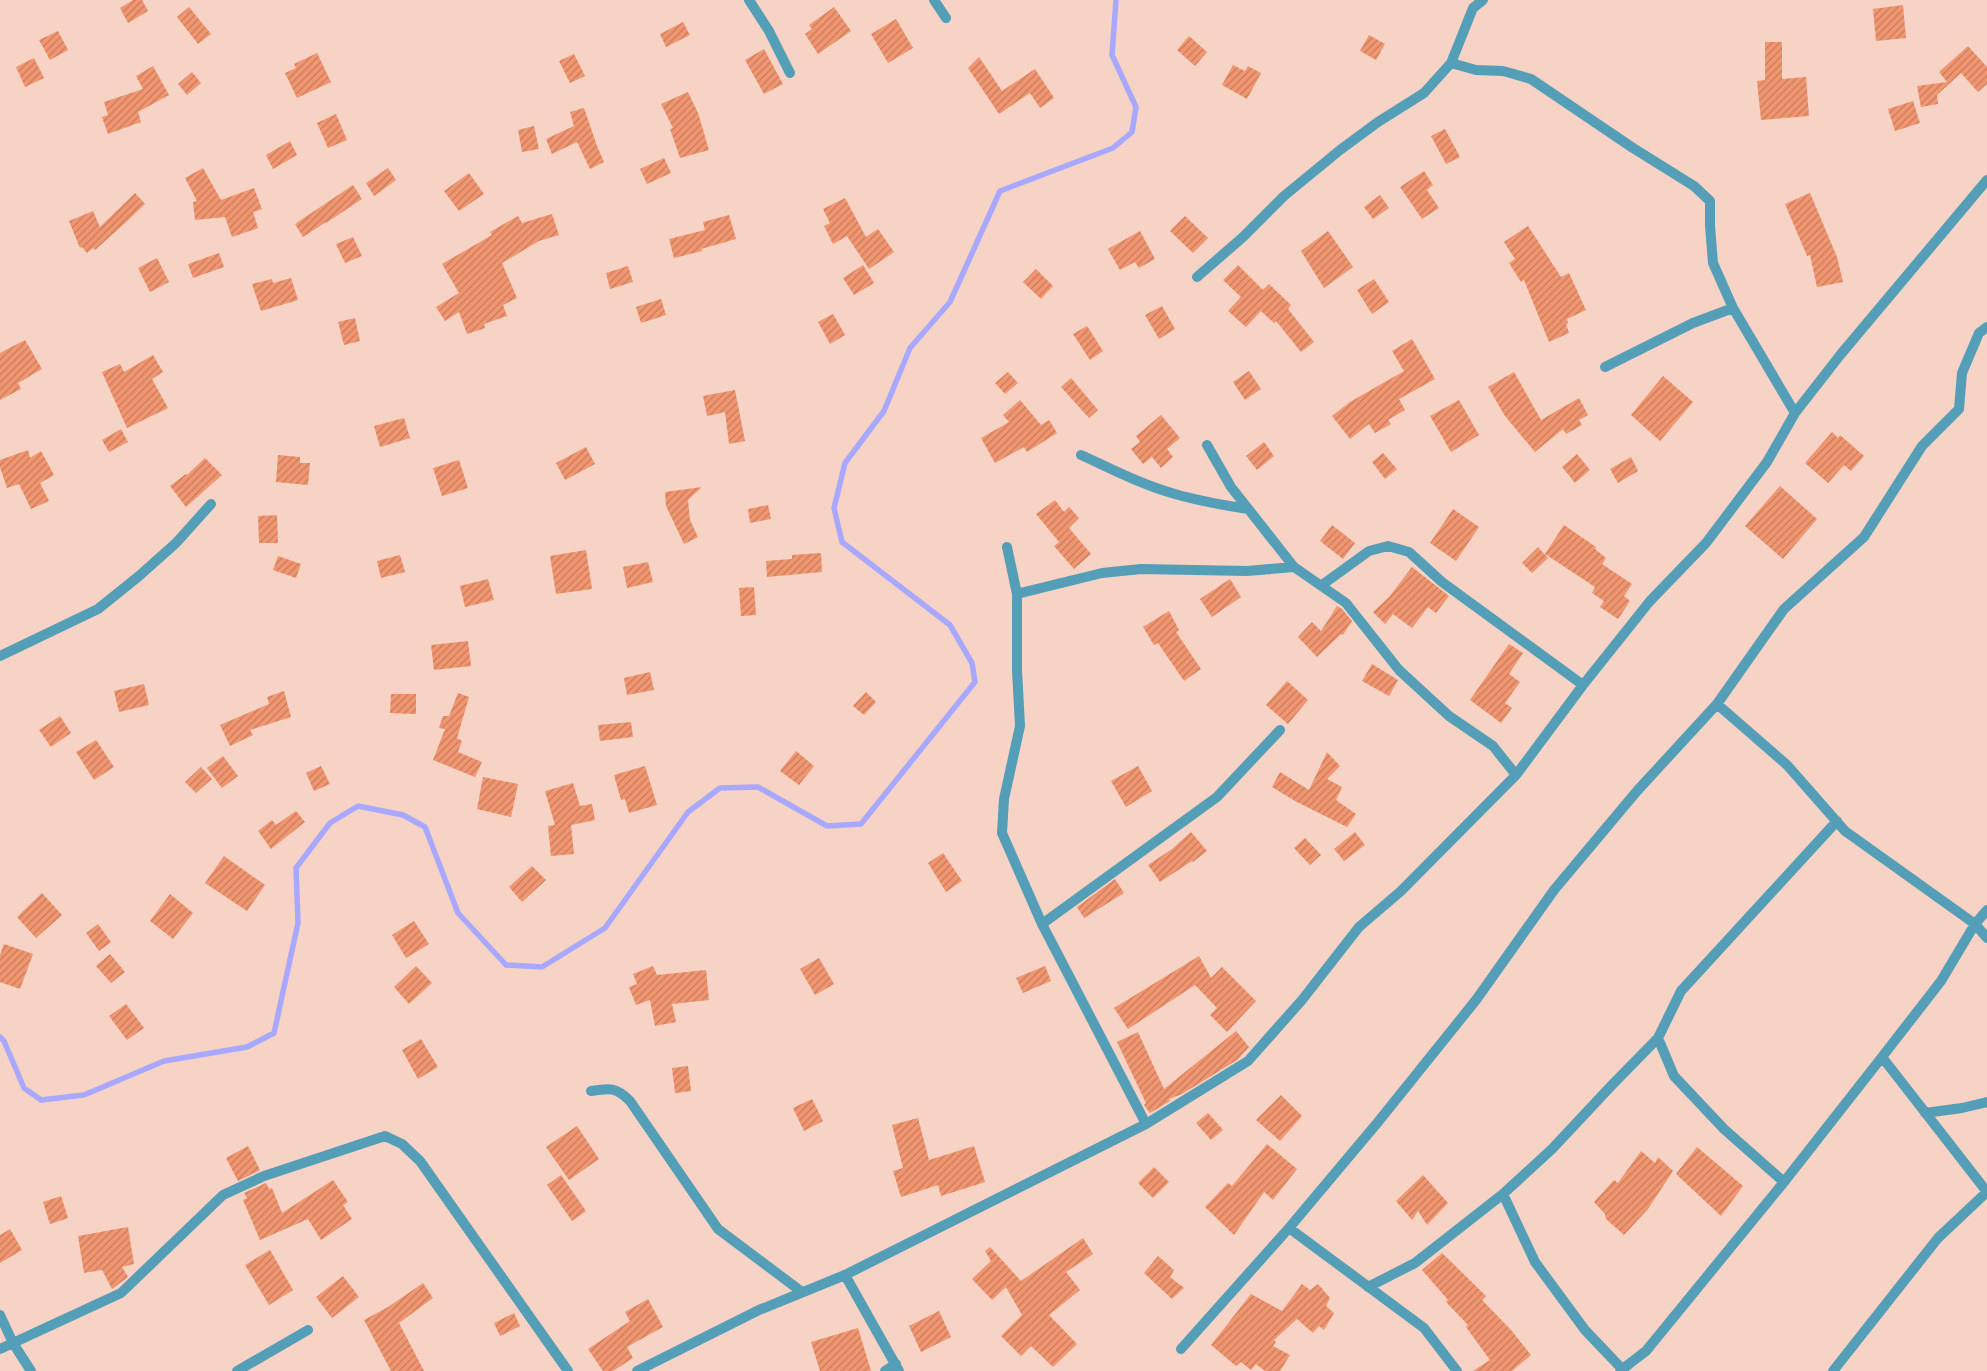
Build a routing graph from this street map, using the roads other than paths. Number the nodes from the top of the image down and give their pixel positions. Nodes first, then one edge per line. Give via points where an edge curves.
1 (749, 0) edge
2 (934, 0) edge
3 (1483, 0) edge
4 (946, 18) dead end
5 (1451, 63) junction
6 (790, 73) dead end
7 (1987, 180) edge
8 (1197, 277) dead end
9 (1733, 308) junction
10 (1987, 327) edge
11 (1605, 367) dead end
12 (1795, 413) junction
13 (1207, 445) dead end
14 (1081, 454) dead end
15 (210, 504) dead end
16 (1247, 509) junction
17 (1007, 546) dead end
18 (1294, 568) junction
19 (1322, 585) junction
20 (1017, 594) junction
21 (0, 656) edge
22 (1583, 685) junction
23 (1717, 704) junction
24 (1280, 730) dead end
25 (1516, 775) junction
26 (1837, 821) junction
27 (1987, 910) edge
28 (1042, 924) junction
29 (1975, 924) junction
30 (1987, 938) edge
31 (1658, 1038) junction
32 (1882, 1057) junction
33 (591, 1091) dead end
34 (1987, 1102) edge
35 (1925, 1113) junction
36 (1146, 1124) junction
37 (1784, 1182) junction
38 (1987, 1192) edge
39 (1503, 1194) junction
40 (1289, 1228) junction
41 (844, 1275) junction
42 (1368, 1288) junction
43 (802, 1292) junction
44 (0, 1315) edge
45 (308, 1330) dead end
46 (13, 1343) junction
47 (0, 1349) edge
48 (1182, 1349) dead end
49 (898, 1368) edge
50 (1622, 1370) edge
51 (31, 1371) edge
52 (236, 1371) edge
53 (568, 1371) edge
54 (637, 1371) edge
55 (885, 1371) edge
56 (1457, 1371) edge
57 (1833, 1371) edge

1 - 6 street
2 - 4 street
3 - 5 street via 1473,8
5 - 8 street via 1424,93 1378,122 1284,196
5 - 9 street via 1530,79 1694,186 1710,201 1713,263
7 - 12 street
9 - 11 street via 1692,323
9 - 12 street
10 - 23 street via 1979,333 1962,373 1959,409 1922,446 1864,537 1784,609
12 - 22 street via 1767,462 1706,542 1650,601
13 - 16 street
14 - 16 street via 1123,475 1174,494
15 - 21 street via 176,543 98,609
16 - 18 street
17 - 20 street
18 - 19 street
18 - 20 street via 1102,573
19 - 22 street via 1369,551 1388,546 1409,552 1442,582
19 - 25 street via 1346,603 1399,670 1449,716 1493,746
20 - 28 street via 1020,726 1004,798 1002,833
22 - 25 street
23 - 26 street via 1787,765
23 - 40 street via 1637,791 1554,890 1476,1000
24 - 28 street via 1217,797
25 - 36 street via 1401,891 1360,927 1248,1061
26 - 29 street via 1845,831
26 - 31 street via 1681,991
27 - 29 street
28 - 36 street
29 - 30 street
29 - 32 street via 1941,980
31 - 37 street via 1674,1076 1724,1129
31 - 39 street via 1552,1149
32 - 35 street
32 - 37 street
33 - 43 street via 611,1088 621,1092 718,1229
34 - 35 street
35 - 38 street
36 - 41 street
37 - 50 street via 1646,1351
38 - 57 street via 1938,1238
39 - 42 street via 1415,1263
39 - 50 street via 1535,1262 1586,1330
40 - 42 street
40 - 48 street
41 - 43 street
41 - 49 street
42 - 56 street via 1424,1328
43 - 54 street
44 - 46 street
45 - 52 street
46 - 47 street
46 - 51 street
46 - 53 street via 121,1293 223,1195 264,1176 386,1136 402,1144 420,1161
49 - 55 street

